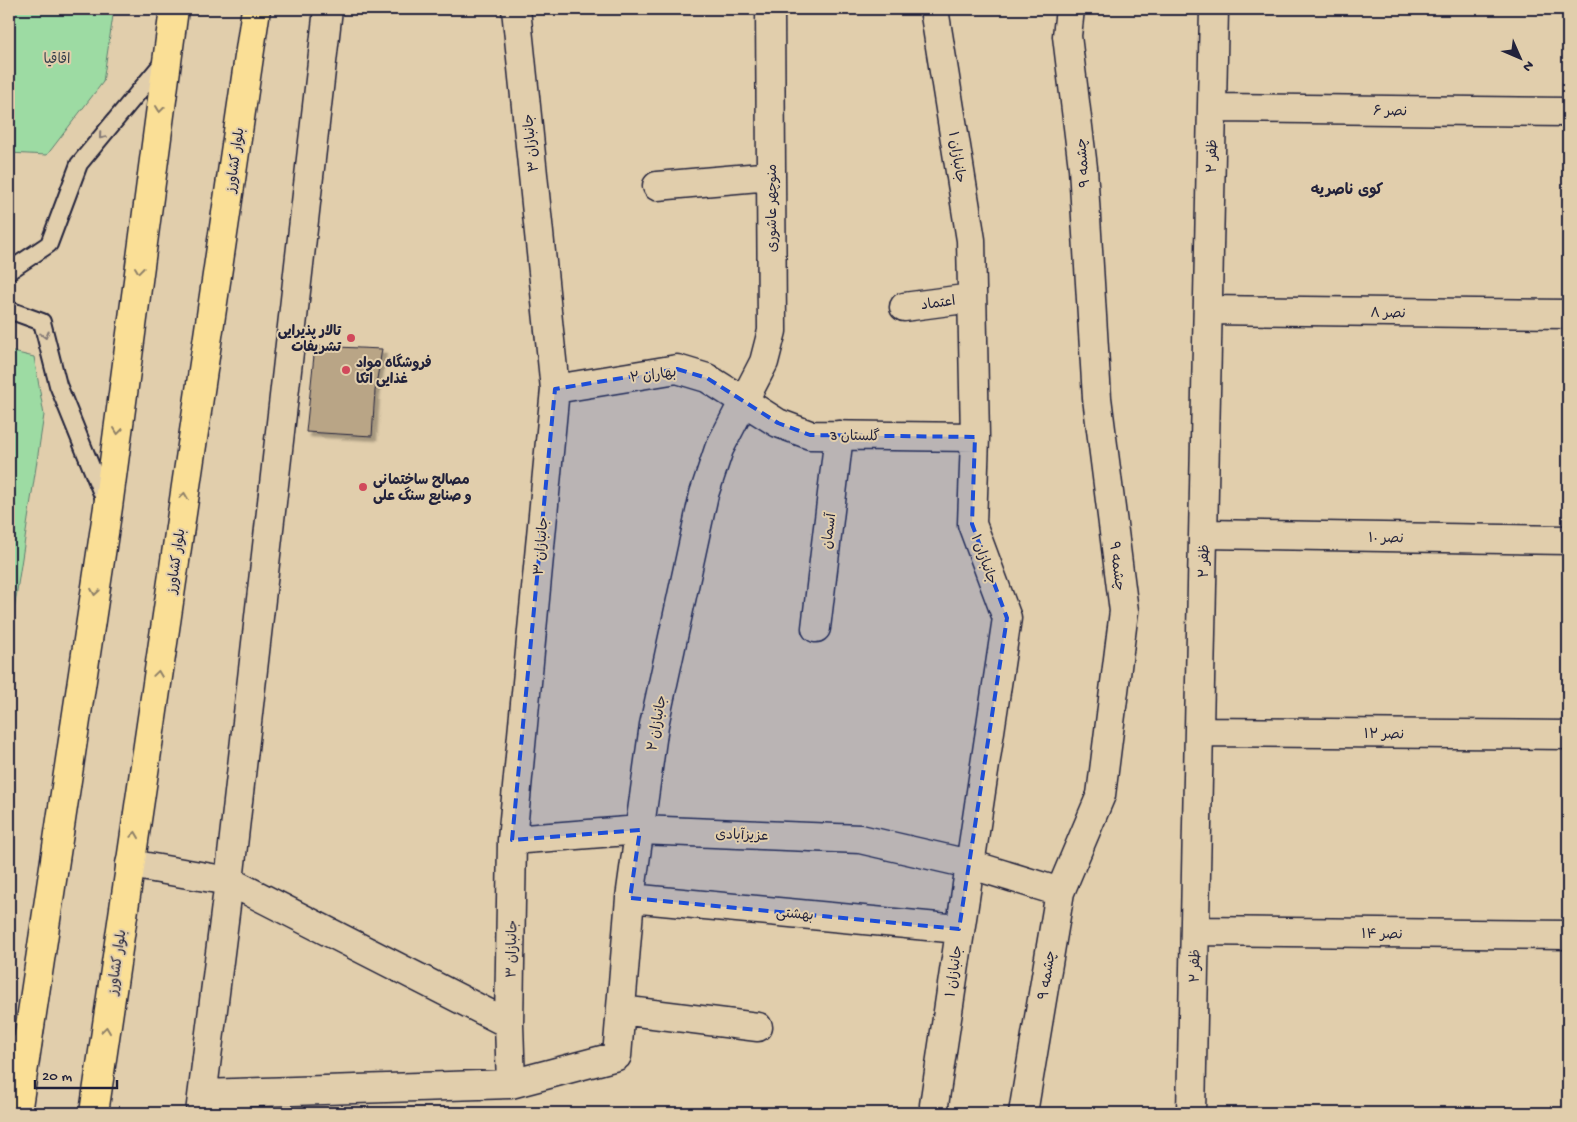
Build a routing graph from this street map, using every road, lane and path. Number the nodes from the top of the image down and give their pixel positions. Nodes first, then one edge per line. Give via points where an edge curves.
1 (174, 9) edge
2 (256, 9) edge
3 (328, 9) edge
4 (516, 9) edge
5 (770, 9) edge
6 (934, 9) edge
7 (1070, 9) edge
8 (1214, 9) edge
9 (166, 58) junction
10 (1212, 108) junction
11 (1568, 112) edge
12 (771, 176) junction
13 (657, 186) dead end
14 (9, 271) edge
15 (972, 298) junction
16 (904, 307) dead end
17 (9, 310) edge
18 (1208, 310) junction
19 (1568, 314) edge
20 (555, 389) junction
21 (743, 401) junction
22 (839, 435) junction
23 (975, 437) junction
24 (108, 507) junction
25 (1204, 534) junction
26 (1568, 540) edge
27 (816, 628) dead end
28 (1199, 732) junction
29 (1568, 735) edge
30 (640, 830) junction
31 (512, 840) junction
32 (130, 864) junction
33 (969, 864) junction
34 (228, 881) junction
35 (1060, 892) junction
36 (630, 898) junction
37 (959, 928) junction
38 (1195, 931) junction
39 (1568, 935) edge
40 (621, 1010) junction
41 (510, 1024) junction
42 (758, 1027) dead end
43 (18, 1051) edge
44 (511, 1084) junction
45 (201, 1104) edge
46 (934, 1105) dead end
47 (17, 1113) edge
48 (94, 1113) edge
49 (1023, 1113) edge
50 (1191, 1113) edge

1 - 9 main road
32 -> 2 main road, بلوار کشاورز
3 - 34 street
4 - 20 street, جانبازان ۳
5 - 12 street, منوچهر عاشوری
6 - 15 street, جانبازان ۱ via 971,240
7 - 35 street, چشمه ۹ via 1067,36 1083,168 1097,398 1124,611 1101,795
8 - 10 street, ظفر ۲
9 -> 14 lane via 79,164 49,244
9 -> 24 main road
10 - 11 street, نصر ۶
10 - 18 street, ظفر ۲
12 - 13 street
12 - 21 street, منوچهر عاشوری via 772,331 764,362
15 - 16 street, اعتماد
15 - 23 street, جانبازان ۱
17 -> 24 lane via 42,322 58,385
18 - 19 street, نصر ۸
18 - 25 street, ظفر ۲
20 - 21 street, بهاران ۲ via 677,369 707,378
20 - 31 street, جانبازان ۳
21 - 22 street, گلستان 3 via 778,423 810,434
21 - 30 street, جانبازان ۲ via 719,450 704,494 654,725
22 - 23 street, گلستان 3
22 - 27 street, آسمان
23 - 33 street, جانبازان ۱ via 972,524 1007,618
24 -> 43 main road
25 - 26 street, نصر ۱۰
25 - 28 street, ظفر ۲
28 - 29 street, نصر ۱۲
28 - 38 street, ظفر ۲
30 - 31 street, عزیزآبادی
30 - 33 street, عزیزآبادی via 860,839
30 - 36 street, جانبازان ۲
31 - 41 street, جانبازان ۳
32 - 34 street
48 -> 32 main road, بلوار کشاورز
33 - 35 street, عزیزآبادی
33 - 37 street, جانبازان ۱
34 - 41 street
34 - 45 street
35 - 49 street, چشمه ۹
36 - 37 street, بهشتی
36 - 40 street, جانبازان ۲
37 - 46 street, جانبازان ۱
38 - 39 street, نصر ۱۴
38 - 50 street, ظفر ۲
40 - 42 street
40 - 44 street, جانبازان ۲ via 617,1056
41 - 44 street, جانبازان ۳
43 - 47 main road
44 - 45 street

